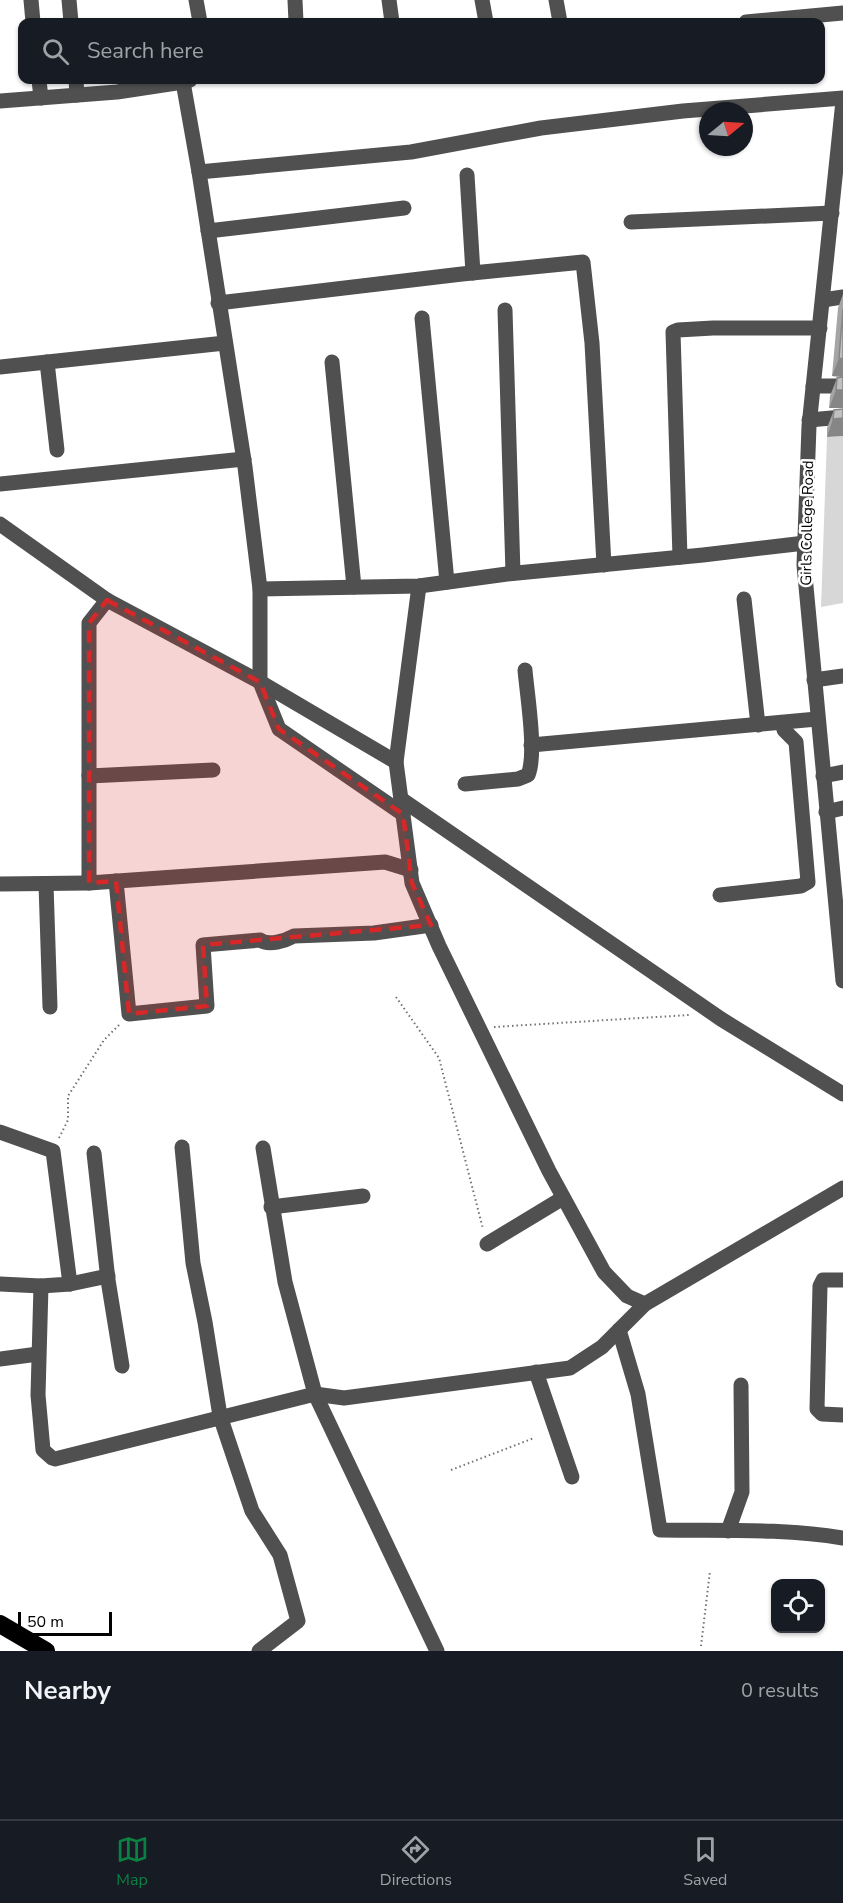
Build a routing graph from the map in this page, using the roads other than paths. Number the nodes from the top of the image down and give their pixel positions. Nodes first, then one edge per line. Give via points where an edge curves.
1 (31, 0) edge
2 (69, 0) edge
3 (196, 0) edge
4 (295, 0) edge
5 (389, 0) edge
6 (482, 0) edge
7 (556, 0) edge
8 (843, 13) edge
9 (33, 18) edge
10 (71, 18) edge
11 (199, 18) edge
12 (296, 18) edge
13 (391, 18) edge
14 (485, 18) edge
15 (559, 18) edge
16 (789, 18) edge
17 (39, 84) edge
18 (76, 84) edge
19 (168, 84) edge
20 (187, 84) edge
21 (77, 95) junction
22 (41, 98) junction
23 (843, 99) edge
24 (0, 100) edge
25 (199, 172) junction
26 (839, 172) edge
27 (467, 175) dead end
28 (404, 208) dead end
29 (832, 213) junction
30 (632, 222) dead end
31 (208, 231) junction
32 (836, 236) edge
33 (473, 273) junction
34 (843, 297) edge
35 (823, 300) junction
36 (218, 303) junction
37 (505, 310) dead end
38 (422, 318) dead end
39 (820, 328) junction
40 (225, 344) junction
41 (47, 362) junction
42 (332, 362) dead end
43 (0, 367) edge
44 (813, 386) junction
45 (843, 386) edge
46 (843, 417) edge
47 (809, 420) junction
48 (57, 450) dead end
49 (244, 459) junction
50 (0, 484) edge
51 (0, 524) edge
52 (805, 543) junction
53 (680, 557) junction
54 (604, 565) junction
55 (513, 573) junction
56 (447, 582) junction
57 (354, 586) junction
58 (419, 586) junction
59 (260, 589) junction
60 (744, 599) dead end
61 (107, 600) junction
62 (525, 670) dead end
63 (843, 676) edge
64 (814, 680) junction
65 (260, 682) junction
66 (817, 719) junction
67 (783, 723) junction
68 (758, 725) junction
69 (531, 745) junction
70 (396, 762) junction
71 (213, 770) dead end
72 (843, 771) edge
73 (89, 776) junction
74 (823, 776) junction
75 (465, 784) dead end
76 (402, 806) junction
77 (843, 808) edge
78 (826, 812) junction
79 (411, 870) junction
80 (116, 881) junction
81 (89, 883) junction
82 (0, 884) edge
83 (46, 884) junction
84 (720, 895) dead end
85 (839, 896) edge
86 (431, 925) junction
87 (843, 981) edge
88 (50, 1008) dead end
89 (843, 1094) edge
90 (0, 1132) edge
91 (182, 1147) dead end
92 (263, 1148) dead end
93 (94, 1154) dead end
94 (843, 1188) edge
95 (363, 1196) dead end
96 (563, 1198) junction
97 (271, 1207) junction
98 (487, 1244) road end
99 (108, 1276) junction
100 (843, 1280) edge
101 (0, 1284) edge
102 (70, 1284) junction
103 (41, 1286) junction
104 (645, 1304) junction
105 (619, 1330) junction
106 (39, 1354) junction
107 (0, 1359) edge
108 (122, 1366) dead end
109 (536, 1372) junction
110 (741, 1385) dead end
111 (315, 1394) junction
112 (843, 1415) edge
113 (219, 1416) junction
114 (572, 1477) dead end
115 (728, 1531) junction
116 (843, 1538) edge
117 (0, 1624) edge
118 (46, 1651) edge
119 (259, 1651) edge
120 (436, 1651) edge

1 - 9 street
2 - 10 street
3 - 11 street
4 - 12 street
5 - 13 street
6 - 14 street
7 - 15 street
8 - 16 street
17 - 22 street
18 - 21 street
19 - 21 street
20 - 25 street
21 - 22 street
22 - 24 street
23 - 25 street via 683,111 541,128 411,152
23 - 26 street, Girls College Road
25 - 31 street
26 - 29 street, Girls College Road
27 - 33 street
28 - 31 street
29 - 30 street
29 - 32 street, Girls College Road
31 - 36 street
32 - 35 street, Girls College Road
33 - 36 street
33 - 54 street via 583,262 592,343
34 - 35 street
35 - 39 street, Girls College Road
36 - 40 street
37 - 55 street
38 - 56 street
39 - 44 street, Girls College Road
39 - 53 street via 713,328 673,333
40 - 41 street
40 - 49 street
41 - 43 street
41 - 48 street
42 - 57 street
44 - 45 street
44 - 47 street, Girls College Road
46 - 47 street
47 - 52 street, Girls College Road
49 - 50 street
49 - 59 street
51 - 61 street
52 - 53 street
52 - 64 street, Girls College Road
53 - 54 street
54 - 55 street
55 - 56 street
56 - 58 street
57 - 58 street
57 - 59 street
58 - 70 street
59 - 65 street
60 - 68 street
61 - 65 street
61 - 73 street via 89,622
62 - 69 street
63 - 64 street
64 - 66 street, Girls College Road
65 - 70 street
65 - 76 street via 279,729
66 - 67 street
66 - 74 street, Girls College Road
67 - 68 street
67 - 84 street via 784,730 796,742 808,882
68 - 69 street
69 - 75 street via 528,774 518,779
70 - 76 street
71 - 73 street
72 - 74 street
73 - 81 street
74 - 78 street, Girls College Road
76 - 79 street
76 - 89 street via 721,1019
77 - 78 street
78 - 85 street, Girls College Road
79 - 80 street via 385,862
79 - 86 street via 412,883
80 - 81 street
80 - 86 street via 129,1014 207,1005 203,945 260,940 265,943 294,936 374,933
81 - 83 street
82 - 83 street
83 - 88 street
85 - 87 street, Girls College Road
86 - 96 street
90 - 102 street via 53,1151
91 - 113 street via 193,1263
92 - 97 street
93 - 99 street
94 - 104 street
95 - 97 street
96 - 98 street
96 - 104 street via 604,1272 627,1296
97 - 111 street via 285,1282
99 - 102 street
99 - 108 street
100 - 112 street via 823,1280 820,1286 817,1409 822,1414
101 - 103 street
102 - 103 street
103 - 106 street
104 - 105 street
105 - 109 street via 602,1347 570,1368
105 - 115 street via 638,1394 660,1530
106 - 107 street
106 - 113 street via 43,1450 52,1458
109 - 111 street via 344,1398
109 - 114 street
110 - 115 street via 742,1492
111 - 113 street
111 - 120 street
113 - 119 street via 252,1511 280,1555 298,1621
115 - 116 street
117 - 118 highway

